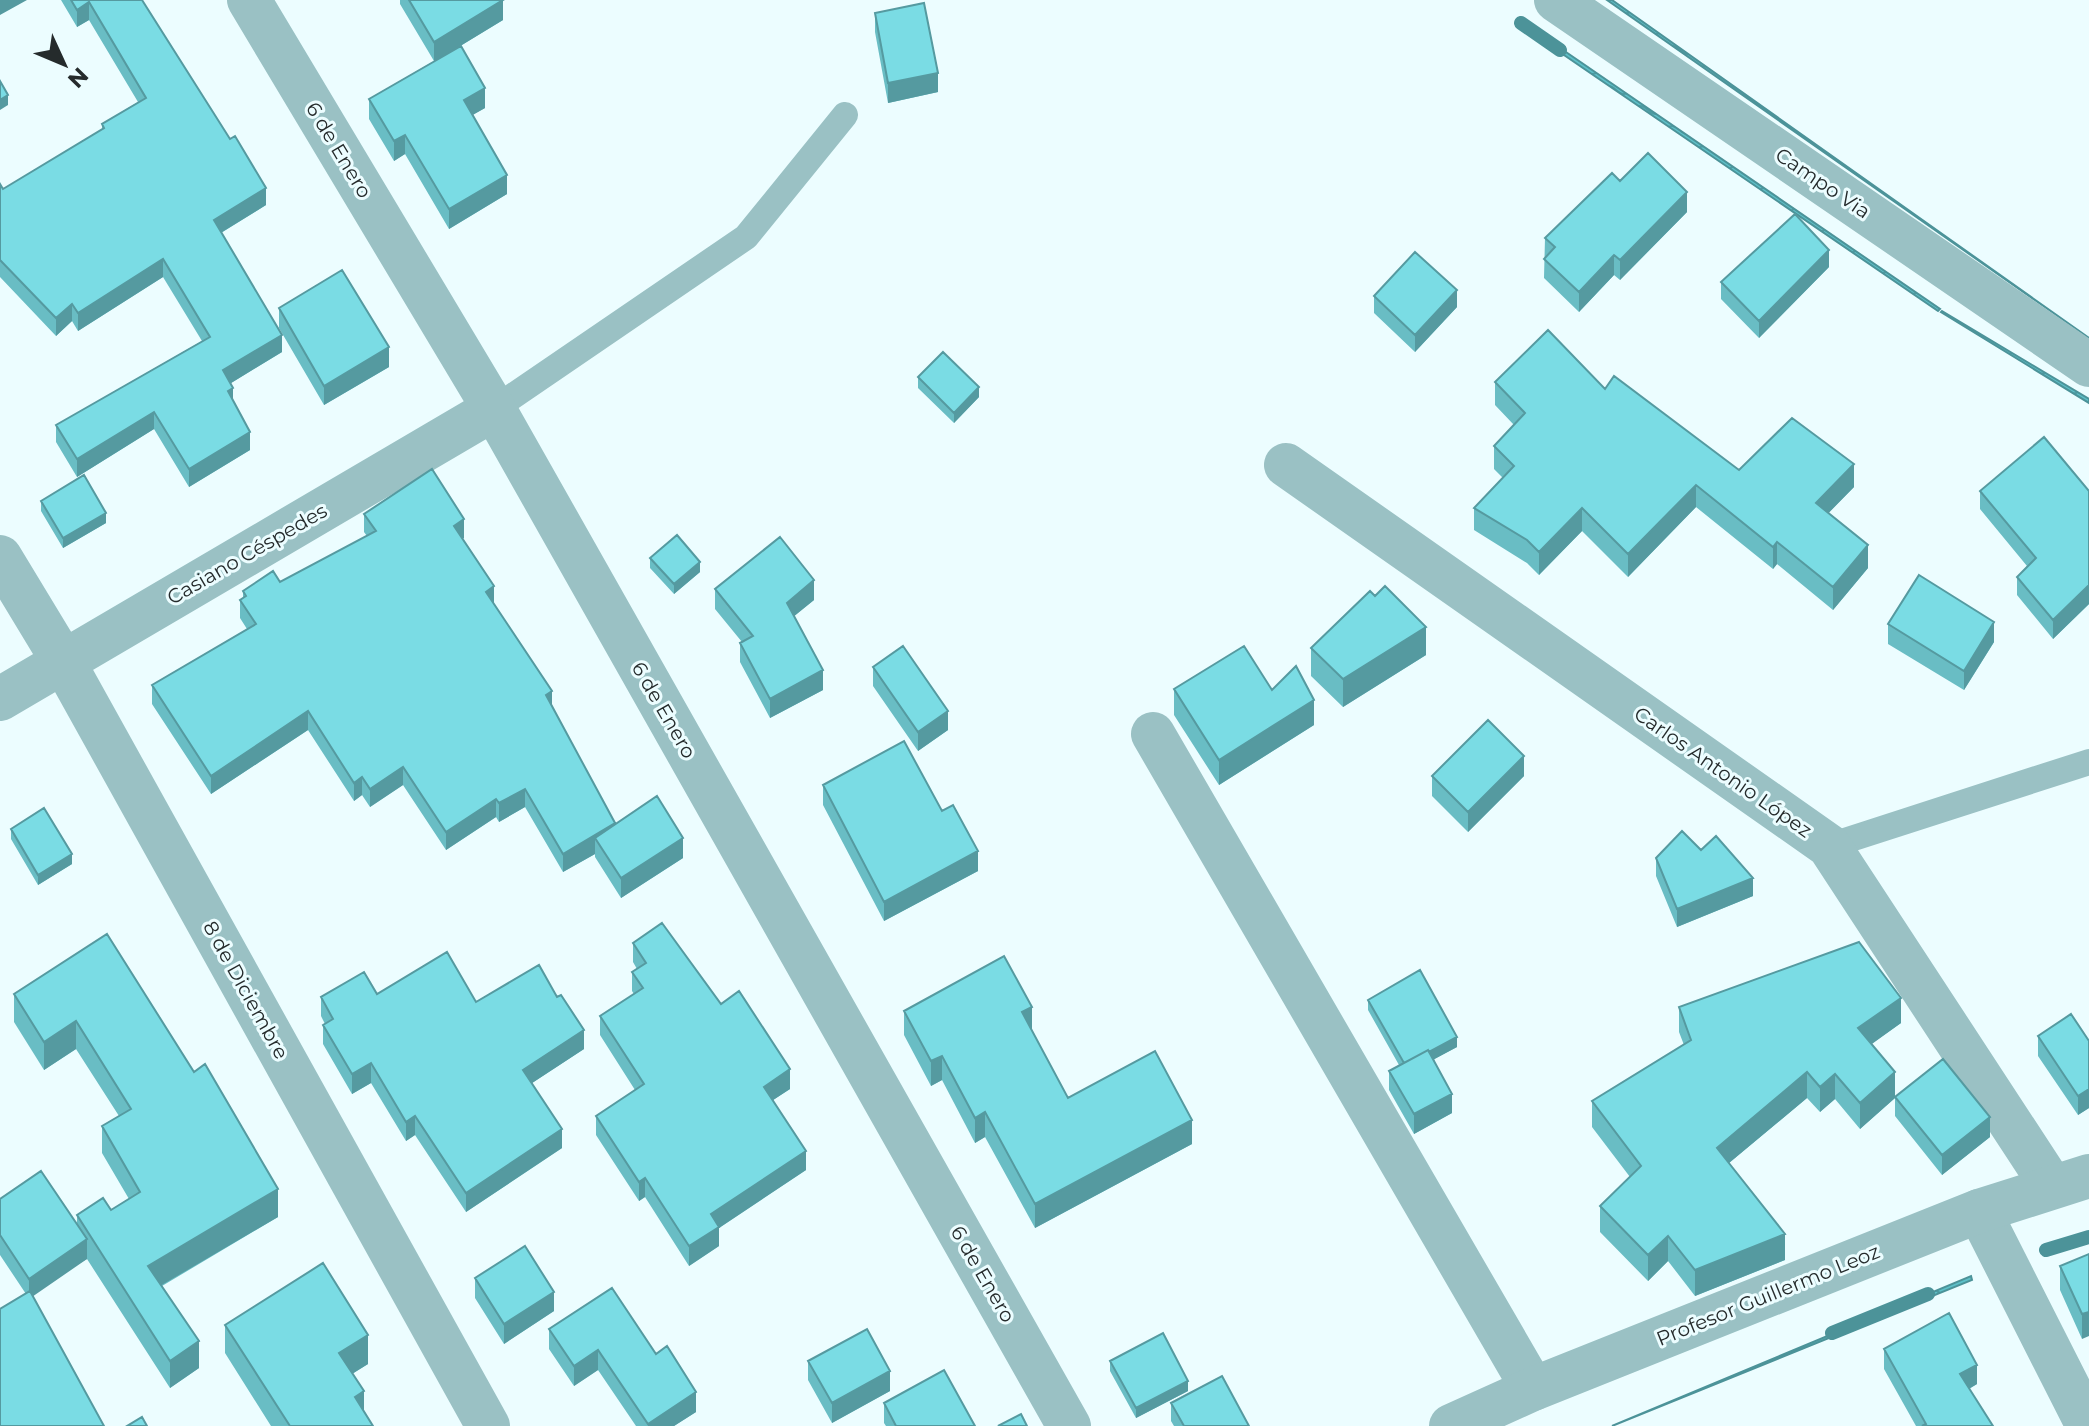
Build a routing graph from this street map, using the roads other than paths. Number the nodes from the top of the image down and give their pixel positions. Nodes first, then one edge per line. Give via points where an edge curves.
1 (249, 0) edge
2 (1556, 0) edge
3 (845, 115) dead end
4 (2089, 365) edge
5 (494, 409) junction
6 (1286, 465) dead end
7 (0, 557) edge
8 (63, 661) junction
9 (0, 699) edge
10 (1153, 734) dead end
11 (2089, 762) edge
12 (1829, 846) junction
13 (2070, 1181) edge
14 (1979, 1211) junction
15 (1533, 1389) junction
16 (488, 1426) edge
17 (1069, 1426) edge
18 (1451, 1426) edge
19 (2088, 1426) edge

1 - 5 street, 6 de Enero
2 - 4 street, Campo Via
3 - 5 lane via 746,237
5 - 8 street, Casiano Céspedes
5 - 17 street, 6 de Enero
6 - 12 street, Carlos Antonio López
7 - 8 street, 8 de Diciembre
8 - 9 street, Casiano Céspedes
8 - 16 street, 8 de Diciembre
10 - 15 street
11 - 12 lane
12 - 13 street, Carlos Antonio López
13 - 14 street, Profesor Guillermo Leoz
14 - 15 street, Profesor Guillermo Leoz
14 - 19 street
15 - 18 street, Profesor Guillermo Leoz

